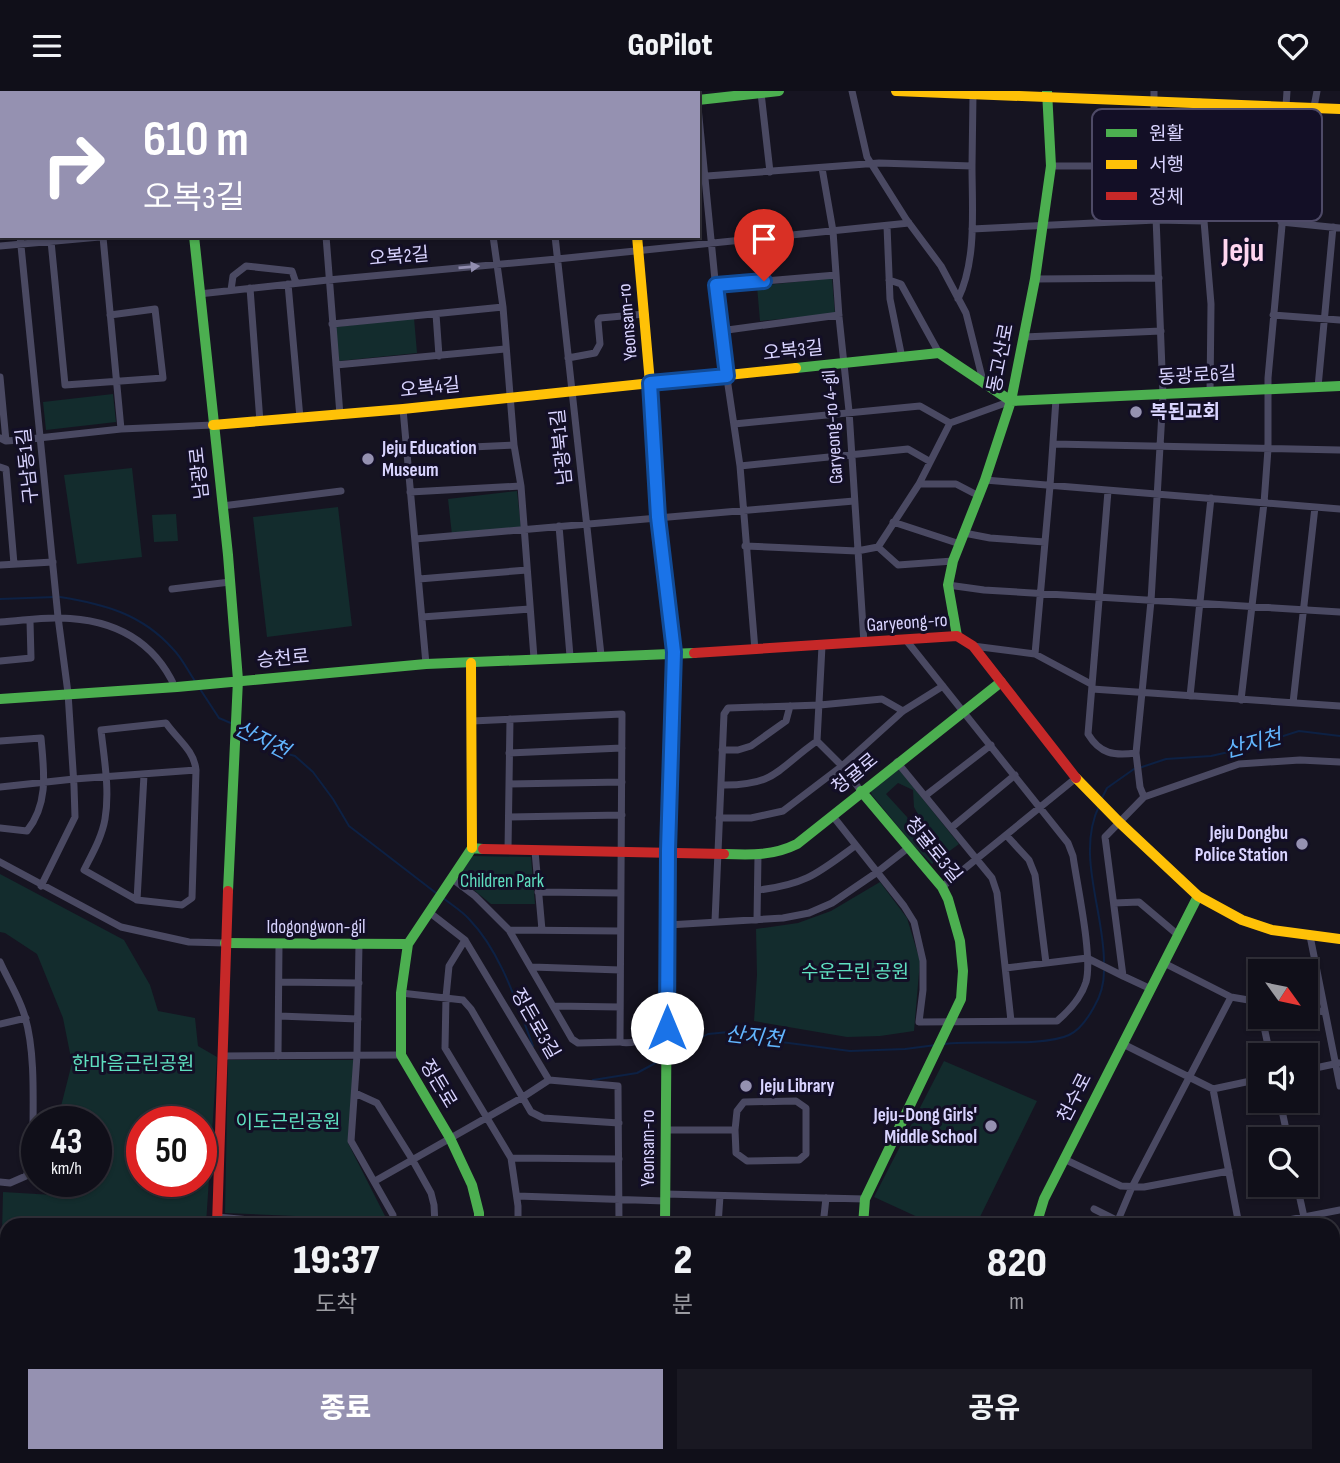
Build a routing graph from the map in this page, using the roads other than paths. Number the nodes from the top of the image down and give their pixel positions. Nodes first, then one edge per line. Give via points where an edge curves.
1 (779, 91) edge
2 (852, 91) edge
3 (896, 91) edge
4 (1287, 91) edge
5 (1317, 91) edge
6 (921, 92) edge
7 (750, 93) edge
8 (761, 93) junction
9 (1048, 94) edge
10 (973, 95) junction
11 (1154, 95) edge
12 (700, 100) edge
13 (1199, 102) junction
14 (1290, 106) junction
15 (1314, 107) junction
16 (1199, 109) edge
17 (1290, 109) edge
18 (1340, 109) edge
19 (700, 122) edge
20 (873, 165) junction
21 (972, 166) junction
22 (1051, 166) junction
23 (1092, 166) edge
24 (822, 169) junction
25 (770, 172) junction
26 (707, 176) junction
27 (1128, 221) edge
28 (1156, 221) edge
29 (1204, 221) edge
30 (1281, 222) joint
31 (909, 223) junction
32 (1044, 224) junction
33 (887, 226) junction
34 (1337, 227) edge
35 (972, 229) junction
36 (833, 231) junction
37 (90, 238) edge
38 (103, 238) edge
39 (194, 238) edge
40 (326, 238) edge
41 (493, 238) edge
42 (555, 238) edge
43 (637, 238) edge
44 (21, 240) edge
45 (51, 241) junction
46 (712, 242) junction
47 (0, 246) edge
48 (639, 250) junction
49 (557, 260) junction
50 (498, 263) junction
51 (836, 275) junction
52 (1159, 278) junction
53 (328, 279) junction
54 (1035, 279) junction
55 (889, 280) junction
56 (292, 284) junction
57 (716, 285) junction
58 (250, 288) junction
59 (231, 291) junction
60 (199, 294) junction
61 (958, 299) junction
62 (503, 307) junction
63 (436, 314) junction
64 (645, 314) junction
65 (110, 315) junction
66 (839, 315) junction
67 (1273, 315) junction
68 (1324, 318) junction
69 (1340, 320) edge
70 (332, 324) junction
71 (720, 331) junction
72 (1161, 331) junction
73 (1024, 337) junction
74 (505, 349) junction
75 (939, 353) junction
76 (439, 356) junction
77 (568, 358) junction
78 (902, 358) junction
79 (845, 363) junction
80 (336, 365) junction
81 (727, 376) junction
82 (0, 377) edge
83 (116, 381) junction
84 (650, 383) junction
85 (984, 385) junction
86 (1340, 386) edge
87 (1318, 387) junction
88 (1269, 390) junction
89 (572, 392) junction
90 (1210, 393) junction
91 (1163, 395) junction
92 (509, 398) junction
93 (1056, 399) junction
94 (1011, 401) junction
95 (403, 409) junction
96 (849, 411) junction
97 (340, 415) junction
98 (300, 418) junction
99 (260, 422) junction
100 (950, 423) junction
101 (734, 424) junction
102 (213, 425) junction
103 (121, 429) junction
104 (41, 438) junction
105 (3, 439) edge
106 (1053, 444) junction
107 (514, 445) junction
108 (1160, 447) junction
109 (1268, 449) junction
110 (407, 450) junction
111 (1340, 450) edge
112 (852, 455) junction
113 (929, 461) junction
114 (740, 466) junction
115 (0, 467) edge
116 (985, 480) junction
117 (919, 484) junction
118 (521, 486) junction
119 (1050, 486) junction
120 (341, 491) dead end
121 (1108, 491) junction
122 (410, 492) junction
123 (1158, 493) junction
124 (979, 496) junction
125 (1211, 498) junction
126 (854, 501) junction
127 (1264, 503) junction
128 (222, 506) junction
129 (1315, 507) junction
130 (1340, 509) edge
131 (742, 511) junction
132 (658, 517) junction
133 (893, 522) junction
134 (586, 524) junction
135 (559, 526) junction
136 (524, 529) junction
137 (964, 533) junction
138 (415, 539) junction
139 (1045, 542) junction
140 (960, 544) junction
141 (745, 546) junction
142 (878, 547) junction
143 (857, 551) junction
144 (953, 561) junction
145 (14, 564) junction
146 (0, 565) edge
147 (53, 566) junction
148 (527, 570) junction
149 (419, 579) junction
150 (230, 582) junction
151 (948, 585) junction
152 (172, 589) dead end
153 (1041, 593) junction
154 (1098, 597) junction
155 (1151, 601) junction
156 (1200, 604) junction
157 (1251, 607) junction
158 (530, 609) junction
159 (1303, 610) junction
160 (1340, 612) edge
161 (58, 617) junction
162 (422, 617) junction
163 (30, 621) junction
164 (0, 622) edge
165 (957, 636) junction
166 (906, 640) junction
167 (864, 643) junction
168 (822, 646) junction
169 (973, 646) junction
170 (755, 650) junction
171 (674, 652) junction
172 (1035, 654) junction
173 (601, 655) junction
174 (570, 656) junction
175 (534, 658) junction
176 (0, 661) edge
177 (471, 663) junction
178 (426, 664) junction
179 (238, 680) junction
180 (1000, 682) junction
181 (943, 686) junction
182 (1092, 686) junction
183 (176, 687) junction
184 (68, 693) junction
185 (1143, 693) junction
186 (1190, 696) junction
187 (0, 699) edge
188 (1241, 699) junction
189 (1293, 703) junction
190 (820, 705) junction
191 (790, 706) junction
192 (1340, 706) edge
193 (903, 711) junction
194 (963, 711) junction
195 (510, 719) junction
196 (472, 722) junction
197 (0, 741) edge
198 (817, 741) junction
199 (991, 745) junction
200 (622, 748) junction
201 (722, 750) junction
202 (509, 753) junction
203 (1136, 753) junction
204 (897, 762) junction
205 (1340, 762) edge
206 (842, 766) junction
207 (196, 770) junction
208 (144, 775) junction
209 (1015, 775) junction
210 (105, 777) junction
211 (1076, 778) junction
212 (74, 779) junction
213 (622, 782) junction
214 (45, 783) junction
215 (509, 785) junction
216 (721, 785) junction
217 (0, 787) edge
218 (861, 791) junction
219 (925, 796) junction
220 (1144, 797) junction
221 (1040, 807) junction
222 (622, 815) junction
223 (832, 815) junction
224 (509, 817) junction
225 (719, 818) junction
226 (1119, 822) junction
227 (0, 828) edge
228 (951, 828) junction
229 (1006, 835) junction
230 (855, 846) junction
231 (472, 848) junction
232 (908, 848) junction
233 (508, 850) junction
234 (535, 851) junction
235 (621, 851) junction
236 (668, 851) junction
237 (718, 854) junction
238 (758, 855) junction
239 (977, 859) junction
240 (0, 862) edge
241 (876, 873) junction
242 (451, 878) junction
243 (41, 886) junction
244 (942, 887) junction
245 (759, 890) junction
246 (538, 892) junction
247 (621, 893) junction
248 (1198, 896) junction
249 (137, 900) junction
250 (1114, 903) junction
251 (427, 914) junction
252 (715, 921) junction
253 (757, 921) junction
254 (668, 925) junction
255 (509, 930) junction
256 (542, 930) junction
257 (620, 931) junction
258 (1178, 935) junction
259 (1310, 936) junction
260 (1340, 939) edge
261 (465, 940) junction
262 (225, 943) junction
263 (359, 944) junction
264 (408, 944) junction
265 (279, 945) junction
266 (1087, 958) junction
267 (0, 962) edge
268 (1046, 963) junction
269 (1164, 963) junction
270 (532, 967) junction
271 (1006, 968) junction
272 (620, 970) junction
273 (1123, 976) junction
274 (279, 982) junction
275 (359, 983) junction
276 (1151, 989) junction
277 (401, 993) junction
278 (446, 997) junction
279 (1231, 997) junction
280 (1248, 1001) edge
281 (554, 1006) junction
282 (620, 1007) junction
283 (1318, 1011) edge
284 (1325, 1012) junction
285 (279, 1016) junction
286 (26, 1018) junction
287 (358, 1019) junction
288 (951, 1021) junction
289 (1012, 1021) junction
290 (0, 1024) edge
291 (667, 1031) junction
292 (620, 1042) junction
293 (1123, 1044) junction
294 (357, 1055) junction
295 (401, 1055) junction
296 (224, 1056) junction
297 (278, 1056) junction
298 (1338, 1063) edge
299 (1318, 1067) edge
300 (1189, 1077) junction
301 (549, 1080) junction
302 (1248, 1082) edge
303 (1340, 1086) edge
304 (1213, 1089) junction
305 (355, 1093) junction
306 (523, 1097) junction
307 (487, 1117) junction
308 (619, 1123) junction
309 (665, 1130) junction
310 (735, 1130) junction
311 (450, 1138) junction
312 (511, 1158) junction
313 (412, 1159) junction
314 (619, 1159) junction
315 (1064, 1159) junction
316 (1228, 1171) junction
317 (375, 1181) junction
318 (0, 1182) edge
319 (1132, 1187) junction
320 (517, 1196) junction
321 (720, 1196) junction
322 (1300, 1197) edge
323 (619, 1198) junction
324 (665, 1198) junction
325 (826, 1198) junction
326 (865, 1199) junction
327 (1094, 1209) dead end
328 (1340, 1210) edge
329 (1304, 1217) junction
330 (217, 1218) edge
331 (393, 1218) edge
332 (435, 1218) edge
333 (479, 1218) edge
334 (518, 1218) edge
335 (619, 1218) edge
336 (665, 1218) edge
337 (718, 1218) edge
338 (824, 1218) edge
339 (864, 1218) edge
340 (1037, 1218) edge
341 (1109, 1218) edge
342 (1119, 1218) edge
343 (1238, 1218) edge
344 (1299, 1218) edge

1 - 8 main road
2 - 20 street via 867,157
3 - 6 main road
4 - 14 street
5 - 15 street
6 - 10 main road
7 - 8 main road
7 - 12 main road
8 - 25 street
9 - 10 main road
9 - 11 main road
9 - 22 main road, 동고산로
10 - 21 street
11 - 13 main road
13 - 14 main road
13 - 16 street
14 - 15 main road
14 - 17 street
15 - 18 main road
19 - 26 street
20 - 21 street
20 - 24 street
20 - 31 street
21 - 35 street
22 - 23 street
22 - 32 main road, 동고산로
24 - 25 street
24 - 36 street, Garyeong-ro 4-gil
25 - 26 street
26 - 46 street
27 - 32 street
28 - 52 street
29 - 90 street via 1211,305
30 - 34 street
30 - 67 street
31 - 33 street, 오복2길
31 - 61 street via 941,266
32 - 35 street
32 - 54 main road, 동고산로
33 - 36 street, 오복2길
33 - 55 street
34 - 68 street
35 - 61 street via 965,285
36 - 46 street, 오복2길
36 - 51 street, Garyeong-ro 4-gil
37 - 45 street
38 - 65 street
39 - 60 main road, 남광로
40 - 53 street
41 - 50 street
42 - 49 street, 남광북1길
43 - 48 main road, Yeonsam-ro
44 - 45 street
44 - 47 street
44 - 104 street, 구남동1길
45 - 83 street via 65,385
46 - 48 street, 오복2길
46 - 57 street
48 - 49 street, 오복2길
48 - 64 main road, Yeonsam-ro
49 - 50 street, 오복2길
49 - 77 street, 남광북1길
53 -> 50 street, 오복2길
50 - 62 street
51 - 57 street
51 - 66 street, Garyeong-ro 4-gil
52 - 54 street
52 - 72 street
53 - 56 street, 오복2길
53 - 70 street
54 - 73 main road, 동고산로
55 - 75 street via 901,284
55 - 78 street
56 - 58 street, 오복2길
56 - 59 street via 292,271 246,266 233,277
56 - 98 street
57 - 71 street
58 - 59 street, 오복2길
58 - 99 street
59 - 60 street, 오복2길
60 - 102 main road, 남광로
61 - 85 street via 966,313
62 - 63 street
62 - 74 street
63 - 70 street
63 - 76 street
64 - 77 street via 600,318 600,344 595,353
64 - 84 main road, Yeonsam-ro
65 - 83 street
65 - 83 street via 155,309 163,378
66 - 71 street
66 - 79 street, Garyeong-ro 4-gil
67 - 68 street
67 - 88 street
68 - 69 street
68 - 87 street
70 - 80 street
71 - 81 street
72 - 73 street
72 - 91 street
73 - 94 main road, 동고산로
74 - 76 street
74 - 92 street
75 - 78 main road, 오복3길
75 - 85 main road
76 - 80 street
77 - 89 street, 남광북1길
78 - 79 main road, 오복3길
79 - 81 main road, 오복3길
79 - 96 street, Garyeong-ro 4-gil
80 - 97 street
81 - 84 main road, 오복3길
81 - 101 street
82 - 105 street
83 - 103 street
84 - 89 main road, 오복4길
84 - 132 main road, Yeonsam-ro
85 - 94 main road
86 - 87 main road, 동광로6길
87 - 88 main road, 동광로6길
88 - 90 main road, 동광로6길
88 - 109 street
89 - 92 main road, 오복4길
89 - 134 street, 남광북1길
90 - 91 main road, 동광로6길
91 - 93 main road, 동광로6길
91 - 108 street
92 - 95 main road, 오복4길
92 - 107 street
93 - 94 main road, 동광로6길
93 - 106 street
94 - 100 street
94 - 116 main road, 동고산로
95 - 97 main road, 오복4길
95 - 110 street
96 - 100 street via 920,406
96 - 101 street
96 - 112 street, Garyeong-ro 4-gil
97 - 98 main road, 오복4길
98 - 99 main road, 오복4길
99 - 102 main road, 오복4길
100 - 113 street
101 - 114 street
102 - 103 street
102 - 128 main road, 남광로
103 - 104 street
104 - 105 street
104 - 147 street, 구남동1길
106 - 108 street
106 - 119 street
107 - 110 street
107 - 118 street
108 - 109 street
108 - 123 street
109 - 111 street
109 - 127 street
110 - 122 street
112 - 113 street via 908,449
112 - 114 street
112 - 126 street, Garyeong-ro 4-gil
113 - 117 street
114 - 131 street
115 - 145 street via 6,469
116 - 119 street
116 - 124 main road, 동고산로
117 - 124 street via 956,484
117 - 133 street
118 - 122 street
118 - 136 street
119 - 121 street
119 - 139 street
120 - 128 street
121 - 123 street
121 - 154 street
122 - 138 street
123 - 125 street
123 - 155 street
124 - 137 main road, 동고산로
125 - 127 street
125 - 156 street
126 - 131 street
126 - 143 street, Garyeong-ro 4-gil
127 - 129 street
127 - 157 street
128 - 150 main road, 남광로
129 - 130 street
129 - 159 street
131 - 132 street
131 - 141 street
132 - 134 street
132 - 171 main road, Yeonsam-ro
133 - 140 street
133 - 142 street
134 - 135 street
134 - 173 street, 남광북1길
135 - 136 street
135 - 174 street
136 - 138 street
136 - 148 street
137 - 139 street
137 - 140 main road, 동고산로
138 - 149 street
139 - 153 street
140 - 144 main road, 동고산로
141 - 143 street
141 - 170 street
142 - 143 street
142 - 144 street via 898,565
143 - 167 street, Garyeong-ro 4-gil
144 - 151 main road, 동고산로
145 - 146 street
145 - 147 street
147 - 161 street, 구남동1길
148 - 149 street
148 - 158 street
149 - 162 street
150 - 152 street
150 - 179 main road, 남광로
151 - 153 street
151 - 165 main road, 동고산로
153 - 154 street
153 - 172 street
154 - 155 street
154 - 182 street
155 - 156 street
155 - 185 street
156 - 157 street
156 - 186 street
157 - 159 street
157 - 188 street
158 - 162 street
158 - 175 street
159 - 160 street
159 - 189 street
161 - 163 street
161 - 183 street via 84,619 129,634 165,666
161 - 184 street, 구남동1길
162 - 178 street
163 - 164 street
163 - 176 street via 31,658
165 - 166 main road, Garyeong-ro
165 - 169 main road, Garyeong-ro
166 - 167 main road, Garyeong-ro
166 - 181 street
167 - 168 main road, Garyeong-ro
168 - 170 main road, Garyeong-ro
168 - 190 street
169 - 172 street
169 - 180 main road, Garyeong-ro
170 - 171 main road, Garyeong-ro
171 - 173 main road, 승천로
171 - 236 main road, Yeonsam-ro
172 - 182 street
173 - 174 main road, 승천로
174 - 175 main road, 승천로
175 - 177 main road, 승천로
177 - 178 main road, 승천로
177 - 196 main road
178 - 179 main road, 승천로
179 - 183 main road, 승천로
179 - 262 main road, 남광로
180 - 194 main road, 청귤로
180 - 211 main road, Garyeong-ro
181 - 193 street
181 - 194 street
182 - 185 street
182 - 203 street via 1088,734 1096,747 1119,756
183 - 184 main road, 승천로
184 - 187 main road, 승천로
184 - 212 street, 구남동1길
185 - 186 street
185 - 203 street
186 - 188 street
188 - 189 street
189 - 192 street
190 - 191 street
190 - 193 street via 882,699
190 - 198 street
191 - 201 street via 786,721 751,746
191 - 201 street via 728,708
193 - 206 street
194 - 199 street
194 - 204 main road, 청귤로
195 - 196 street
195 - 200 street via 622,714
195 - 202 street
196 - 231 main road
197 - 214 street via 41,738
198 - 206 street
198 - 216 street via 768,778
199 - 209 street
199 - 219 street
200 - 202 street
200 - 213 street
201 - 216 street
202 - 215 street
203 - 220 street
204 - 218 main road, 청귤로
204 - 219 street
205 - 220 street via 1239,764
206 - 218 street
206 - 225 street via 783,811
207 - 208 street
207 - 210 street via 194,756 166,723 101,730
207 - 249 street via 192,898 182,905
208 - 210 street
208 - 249 street
209 - 221 street
209 - 228 street
210 - 212 street
210 - 249 street via 105,819 84,870
211 - 221 street
211 - 226 main road, Garyeong-ro
212 - 214 street
212 - 243 street, 구남동1길 via 75,817
213 - 215 street
213 - 222 street
214 - 217 street
214 - 227 street via 36,820 27,831
215 - 224 street
216 - 225 street
218 - 223 main road, 청귤로
218 - 232 main road, 청귤로3길
219 - 228 street
220 - 226 street
221 - 229 street
221 - 266 street via 1068,842 1073,856
222 - 224 street
222 - 235 street
223 - 230 street
223 - 238 main road, 청귤로 via 797,844
224 - 233 street
225 - 237 street
226 - 248 main road
226 - 250 street via 1105,837
228 - 239 street
229 - 239 street
229 - 268 street via 1029,860 1035,875
230 - 241 street
230 - 245 street via 813,877
231 - 233 main road
231 - 242 main road
232 - 241 street
232 - 244 main road, 청귤로3길
233 - 234 main road
234 - 235 main road
234 - 246 street
235 - 236 main road
235 - 247 street
236 - 237 main road, 청귤로
236 - 254 main road, Yeonsam-ro
237 - 238 main road, 청귤로
237 - 252 street
238 - 245 street
239 - 244 street
239 - 271 street via 997,893
240 - 243 street
241 - 253 street via 809,913
241 - 288 street via 914,922 923,961 919,1022
242 - 251 main road, 정든로
242 - 255 street
243 - 262 street via 121,927 189,942
244 - 288 main road, 청귤로3길 via 957,918 964,984
245 - 253 street
246 - 247 street
246 - 256 street
247 - 257 street
248 - 258 main road, 천수로
248 - 259 main road via 1242,921
250 - 258 street via 1139,902
250 - 273 street
251 - 261 street, 정든로3길
251 - 264 main road, 정든로
252 - 253 street
252 - 254 street
254 - 291 main road, Yeonsam-ro
255 - 256 street
255 - 270 street
256 - 257 street
257 - 272 street
258 - 269 main road, 천수로
259 - 260 main road
259 - 284 street
261 - 278 street via 449,966
261 - 301 street, 정든로3길
262 - 265 main road, Idogongwon-gil
262 - 296 main road
263 - 264 main road, Idogongwon-gil
263 - 265 main road, Idogongwon-gil
263 - 275 street
264 - 277 main road, 정든로
265 - 274 street
266 - 268 street
266 - 273 street
266 - 289 street via 1086,980 1069,1011 1057,1021
267 - 286 street
268 - 271 street
269 - 276 main road, 천수로
269 - 279 street
270 - 272 street
270 - 281 street
271 - 289 street
272 - 282 street
273 - 276 street
274 - 275 street
274 - 285 street
275 - 287 street
276 - 293 main road, 천수로
277 - 278 street
277 - 295 main road, 정든로
278 - 306 street via 463,1000 471,1009
278 - 307 street via 445,1048
279 - 280 street
279 - 300 street
281 - 282 street
281 - 292 street via 578,1043
282 - 292 street
283 - 284 street
284 - 298 street
285 - 287 street
285 - 297 street
286 - 290 street
286 - 318 street via 33,1159 26,1176
287 - 294 street
288 - 289 street
288 - 326 main road, 청귤로3길
291 - 292 street
291 - 309 main road, Yeonsam-ro
293 - 300 street
293 - 315 main road, 천수로
294 - 295 street
294 - 297 street
294 - 305 street
295 - 311 main road, 정든로
296 - 297 street
296 - 330 main road
298 - 299 street
298 - 303 street
300 - 304 street
300 - 319 street
301 - 306 street
301 - 308 street, 정든로3길 via 615,1084
302 - 304 street
304 - 316 street
305 - 313 street via 377,1103
305 - 317 street via 351,1141
306 - 307 street
306 - 308 street via 531,1112 543,1118
307 - 311 street
307 - 312 street
308 - 314 street, 정든로3길
309 - 310 street
309 - 324 main road, Yeonsam-ro
310 - 310 street via 737,1111 744,1102 796,1101 806,1108 806,1154 799,1160 747,1161 736,1153
311 - 313 street
311 - 333 main road, 정든로 via 472,1185
312 - 314 street
312 - 320 street
313 - 317 street
313 - 332 street via 430,1193
314 - 323 street, 정든로3길
315 - 319 street
315 - 340 main road, 천수로
316 - 319 street
316 - 343 street
317 - 331 street
319 - 342 street
320 - 323 street
320 - 334 street
321 - 324 street
321 - 325 street
321 - 337 street
322 - 329 street
323 - 324 street
323 - 335 street, 정든로3길
324 - 336 main road, Yeonsam-ro
325 - 326 street
325 - 338 street
326 - 339 main road
327 - 341 street
328 - 329 street
329 - 344 street

